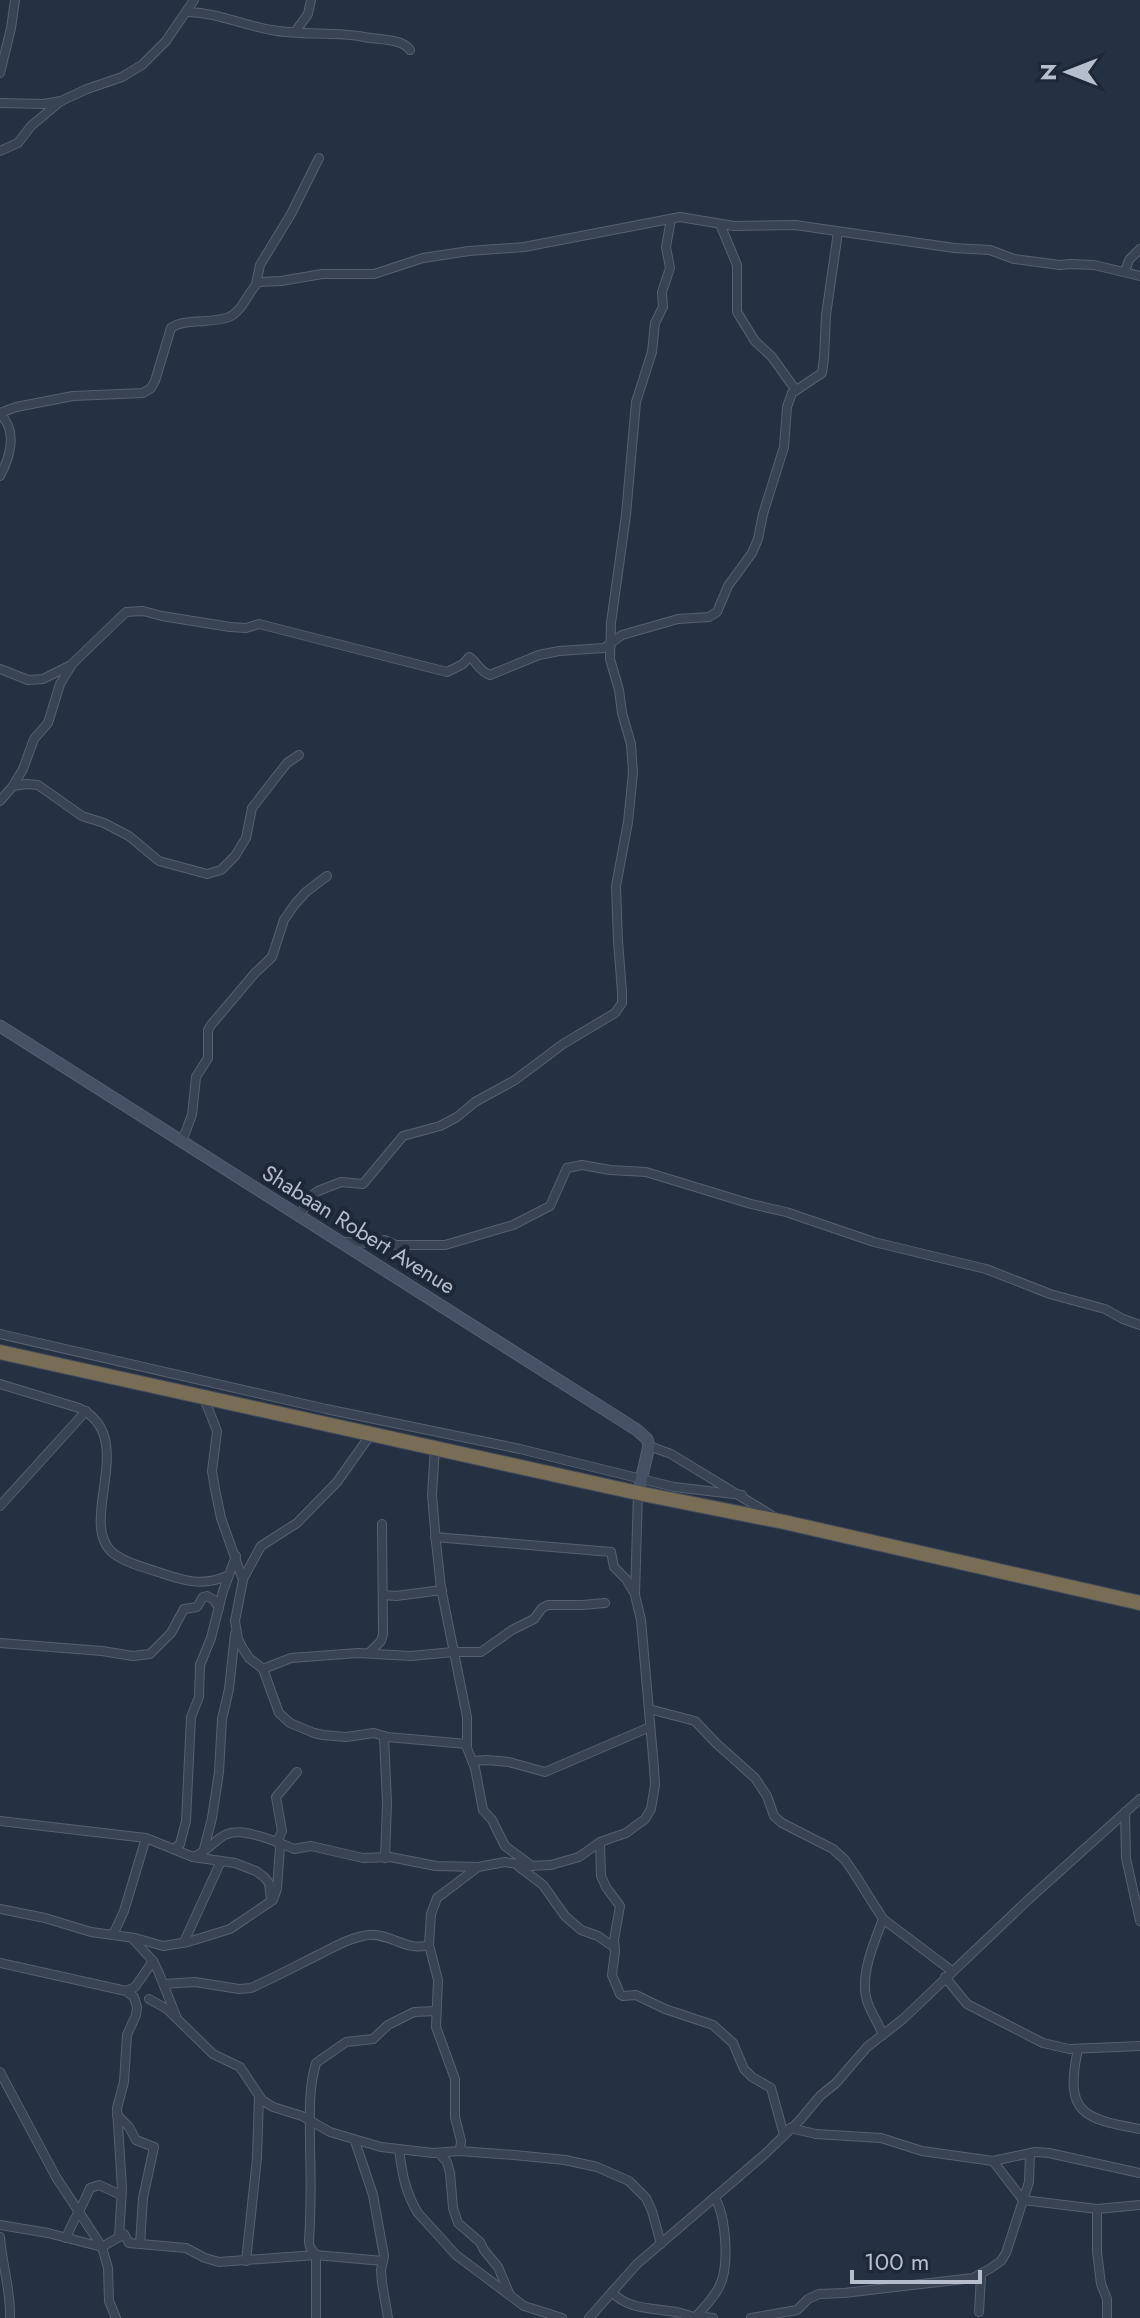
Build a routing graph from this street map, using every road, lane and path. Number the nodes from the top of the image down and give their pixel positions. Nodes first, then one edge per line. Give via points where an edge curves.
1 (15, 0) edge
2 (194, 0) edge
3 (311, 0) edge
4 (188, 12) junction
5 (295, 32) junction
6 (410, 50) dead end
7 (0, 73) edge
8 (61, 101) junction
9 (0, 103) edge
10 (0, 151) edge
11 (319, 158) dead end
12 (671, 219) junction
13 (720, 224) junction
14 (838, 232) junction
15 (1140, 249) edge
16 (1125, 271) junction
17 (1140, 276) edge
18 (256, 284) junction
19 (795, 389) junction
20 (0, 414) edge
21 (0, 476) edge
22 (611, 643) junction
23 (71, 665) junction
24 (0, 669) edge
25 (299, 755) dead end
26 (13, 786) junction
27 (0, 801) edge
28 (327, 876) dead end
29 (0, 1026) edge
30 (182, 1141) junction
31 (300, 1215) junction
32 (342, 1241) junction
33 (1140, 1325) edge
34 (0, 1334) edge
35 (0, 1352) edge
36 (0, 1384) edge
37 (203, 1396) junction
38 (86, 1411) junction
39 (371, 1434) junction
40 (649, 1446) junction
41 (435, 1447) junction
42 (639, 1486) junction
43 (742, 1495) junction
44 (0, 1506) edge
45 (784, 1522) junction
46 (382, 1524) dead end
47 (435, 1537) junction
48 (236, 1556) junction
49 (229, 1575) junction
50 (243, 1580) junction
51 (442, 1590) junction
52 (383, 1595) junction
53 (635, 1595) junction
54 (605, 1603) dead end
55 (1140, 1603) edge
56 (219, 1608) junction
57 (235, 1627) junction
58 (0, 1643) edge
59 (453, 1652) junction
60 (369, 1653) junction
61 (263, 1669) junction
62 (649, 1709) junction
63 (650, 1727) junction
64 (384, 1736) junction
65 (467, 1744) junction
66 (472, 1761) junction
67 (297, 1772) dead end
68 (1140, 1799) edge
69 (1125, 1811) junction
70 (0, 1821) edge
71 (146, 1838) junction
72 (600, 1842) junction
73 (278, 1843) junction
74 (175, 1848) junction
75 (203, 1854) junction
76 (193, 1857) junction
77 (385, 1858) junction
78 (221, 1861) junction
79 (515, 1863) junction
80 (533, 1866) junction
81 (478, 1867) junction
82 (271, 1901) junction
83 (0, 1909) edge
84 (883, 1919) junction
85 (1140, 1921) edge
86 (113, 1935) junction
87 (132, 1937) junction
88 (184, 1942) junction
89 (429, 1945) junction
90 (615, 1949) junction
91 (153, 1961) junction
92 (0, 1963) edge
93 (949, 1974) junction
94 (164, 1984) junction
95 (126, 1991) junction
96 (149, 1999) dead end
97 (436, 2011) junction
98 (177, 2019) junction
99 (883, 2035) junction
100 (1140, 2046) edge
101 (1078, 2049) junction
102 (0, 2072) edge
103 (4, 2081) junction
104 (0, 2093) edge
105 (259, 2096) junction
106 (117, 2115) junction
107 (309, 2121) junction
108 (1140, 2129) edge
109 (787, 2132) junction
110 (355, 2141) junction
111 (399, 2149) junction
112 (460, 2151) junction
113 (439, 2153) junction
114 (1030, 2154) junction
115 (993, 2161) junction
116 (1140, 2173) edge
117 (121, 2195) junction
118 (715, 2198) junction
119 (1023, 2200) junction
120 (1140, 2205) edge
121 (1097, 2209) junction
122 (78, 2210) junction
123 (0, 2225) edge
124 (0, 2237) edge
125 (119, 2237) junction
126 (66, 2238) junction
127 (140, 2244) junction
128 (661, 2244) junction
129 (102, 2247) junction
130 (316, 2255) junction
131 (246, 2261) junction
132 (383, 2261) junction
133 (981, 2276) junction
134 (612, 2292) junction
135 (510, 2296) junction
136 (979, 2312) dead end
137 (695, 2317) edge
138 (10, 2318) edge
139 (116, 2318) edge
140 (316, 2318) edge
141 (388, 2318) edge
142 (562, 2318) edge
143 (589, 2318) edge
144 (713, 2318) edge
145 (751, 2318) edge
146 (1107, 2318) edge

1 - 7 street
2 - 4 street
3 - 5 street
4 - 5 street
4 - 8 street via 142,65
5 - 6 street via 350,34 405,44
8 - 9 street
8 - 10 street via 18,143
11 - 18 street via 260,265
12 - 13 street
12 - 18 street via 524,247 423,258 374,274 322,274
12 - 22 street via 663,307 636,402
13 - 14 street via 795,225
13 - 19 street via 737,265 737,312
14 - 16 street
14 - 19 street via 824,367 817,378
15 - 16 street
16 - 17 street
18 - 20 street via 229,317 171,328 155,381 143,393 73,396
19 - 22 street via 756,546 728,586 720,608 709,617 678,619
20 - 21 street via 11,434
22 - 23 street via 547,652 488,675 470,657 445,671 259,624 230,627 128,611
22 - 31 street via 633,773 616,886 620,1008 457,1117 403,1136 363,1184 341,1182 314,1193
23 - 24 street via 38,680
23 - 26 street via 48,723 34,739
25 - 26 street via 252,808 246,838 235,856 221,870 207,874 159,861 129,836 82,816 38,785
26 - 27 street
28 - 30 street via 295,904 272,957 208,1030 208,1058 196,1077 192,1115
29 - 30 street, Shabaan Robert Avenue
30 - 31 street, Shabaan Robert Avenue
31 - 32 street, Shabaan Robert Avenue
32 - 33 street via 445,1245 513,1225 550,1206 567,1168 582,1165 646,1172 874,1242 986,1269
32 - 40 street, Shabaan Robert Avenue via 637,1430
34 - 42 street via 520,1449
35 - 37 highway
36 - 38 street
37 - 39 highway
37 - 48 street via 217,1431 213,1477 221,1518
38 - 44 street
38 - 49 street via 105,1438 102,1525 113,1552 174,1577 212,1582
39 - 41 highway
39 - 50 street via 337,1482 297,1523 261,1546
40 - 42 street
40 - 43 street
41 - 42 highway
41 - 47 street
42 - 43 street
42 - 45 highway
42 - 53 street
43 - 45 street
45 - 55 highway
46 - 52 street
47 - 51 street
47 - 53 street via 605,1550
48 - 49 street
48 - 50 street
49 - 56 street
50 - 57 street
51 - 52 street
51 - 59 street
52 - 60 street via 383,1639
53 - 62 street
54 - 59 street via 548,1605 481,1652
56 - 58 street via 207,1596 197,1607 184,1609 171,1633 150,1654
56 - 74 street via 200,1665 199,1697 191,1717 186,1821
57 - 61 street via 249,1658
57 - 75 street via 219,1772
59 - 60 street
59 - 65 street via 467,1717
60 - 61 street via 291,1658
61 - 64 street via 279,1713 290,1723 323,1735
62 - 63 street
62 - 84 street via 695,1721 755,1778 774,1816 845,1860
63 - 66 street via 545,1772 509,1762
63 - 72 street via 655,1785 651,1809 632,1829
64 - 65 street
64 - 77 street
65 - 66 street
66 - 80 street via 483,1810 505,1846
67 - 73 street via 276,1797 282,1831
68 - 69 street
69 - 85 street via 1126,1858
69 - 93 street
70 - 71 street
71 - 74 street
71 - 86 street
72 - 80 street via 569,1860
72 - 90 street via 601,1876 620,1904
73 - 75 street via 233,1832
73 - 77 street
73 - 82 street via 277,1889
74 - 76 street
75 - 76 street
76 - 78 street
77 - 81 street
78 - 82 street via 264,1877
78 - 88 street
79 - 80 street
79 - 81 street
79 - 90 street via 543,1885 581,1930
81 - 89 street via 437,1898
82 - 88 street via 230,1929
83 - 86 street
84 - 93 street
84 - 99 street via 868,1960 866,1988 868,2006
86 - 87 street
87 - 88 street via 163,1946
87 - 91 street
89 - 94 street via 414,1947 369,1935 251,1988
89 - 97 street via 438,1980
90 - 109 street via 613,1978 621,1996 636,1995 721,2030 744,2069 769,2084
91 - 94 street
91 - 95 street via 135,1987
92 - 95 street
93 - 99 street
93 - 101 street via 963,2000 977,2009 1036,2040
94 - 98 street
95 - 106 street via 137,2007 127,2035
96 - 98 street
97 - 107 street via 414,2012 373,2039 346,2042 318,2060
97 - 112 street via 438,2037 455,2079
98 - 105 street via 213,2054 240,2067
99 - 109 street
100 - 101 street
101 - 108 street via 1074,2085 1083,2110 1098,2121
102 - 103 street
103 - 104 street
103 - 122 street
105 - 107 street
105 - 131 street
106 - 117 street
106 - 127 street via 136,2140 154,2147
107 - 110 street
107 - 130 street via 309,2242
109 - 115 street via 881,2138 922,2151
109 - 118 street
110 - 111 street
110 - 132 street via 373,2195
111 - 113 street
111 - 135 street via 405,2187 418,2213 456,2255
112 - 113 street
112 - 128 street via 565,2160 615,2174 649,2203
113 - 135 street via 450,2173 458,2223 498,2267
114 - 115 street
114 - 116 street via 1062,2155
114 - 119 street
115 - 119 street
117 - 122 street via 95,2185
117 - 125 street
118 - 128 street
118 - 137 street via 722,2213 726,2264 721,2285
119 - 121 street
119 - 133 street via 1006,2253
120 - 121 street
121 - 146 street
122 - 126 street
122 - 129 street
123 - 126 street
124 - 138 street
125 - 127 street via 124,2234 128,2243
125 - 129 street
126 - 129 street
127 - 131 street via 186,2248 214,2261
128 - 134 street
129 - 139 street
130 - 131 street
130 - 132 street
130 - 140 street
132 - 141 street
133 - 136 street
133 - 145 street via 826,2292 797,2310
134 - 137 street via 623,2303
134 - 143 street
135 - 142 street via 532,2310
137 - 144 street

